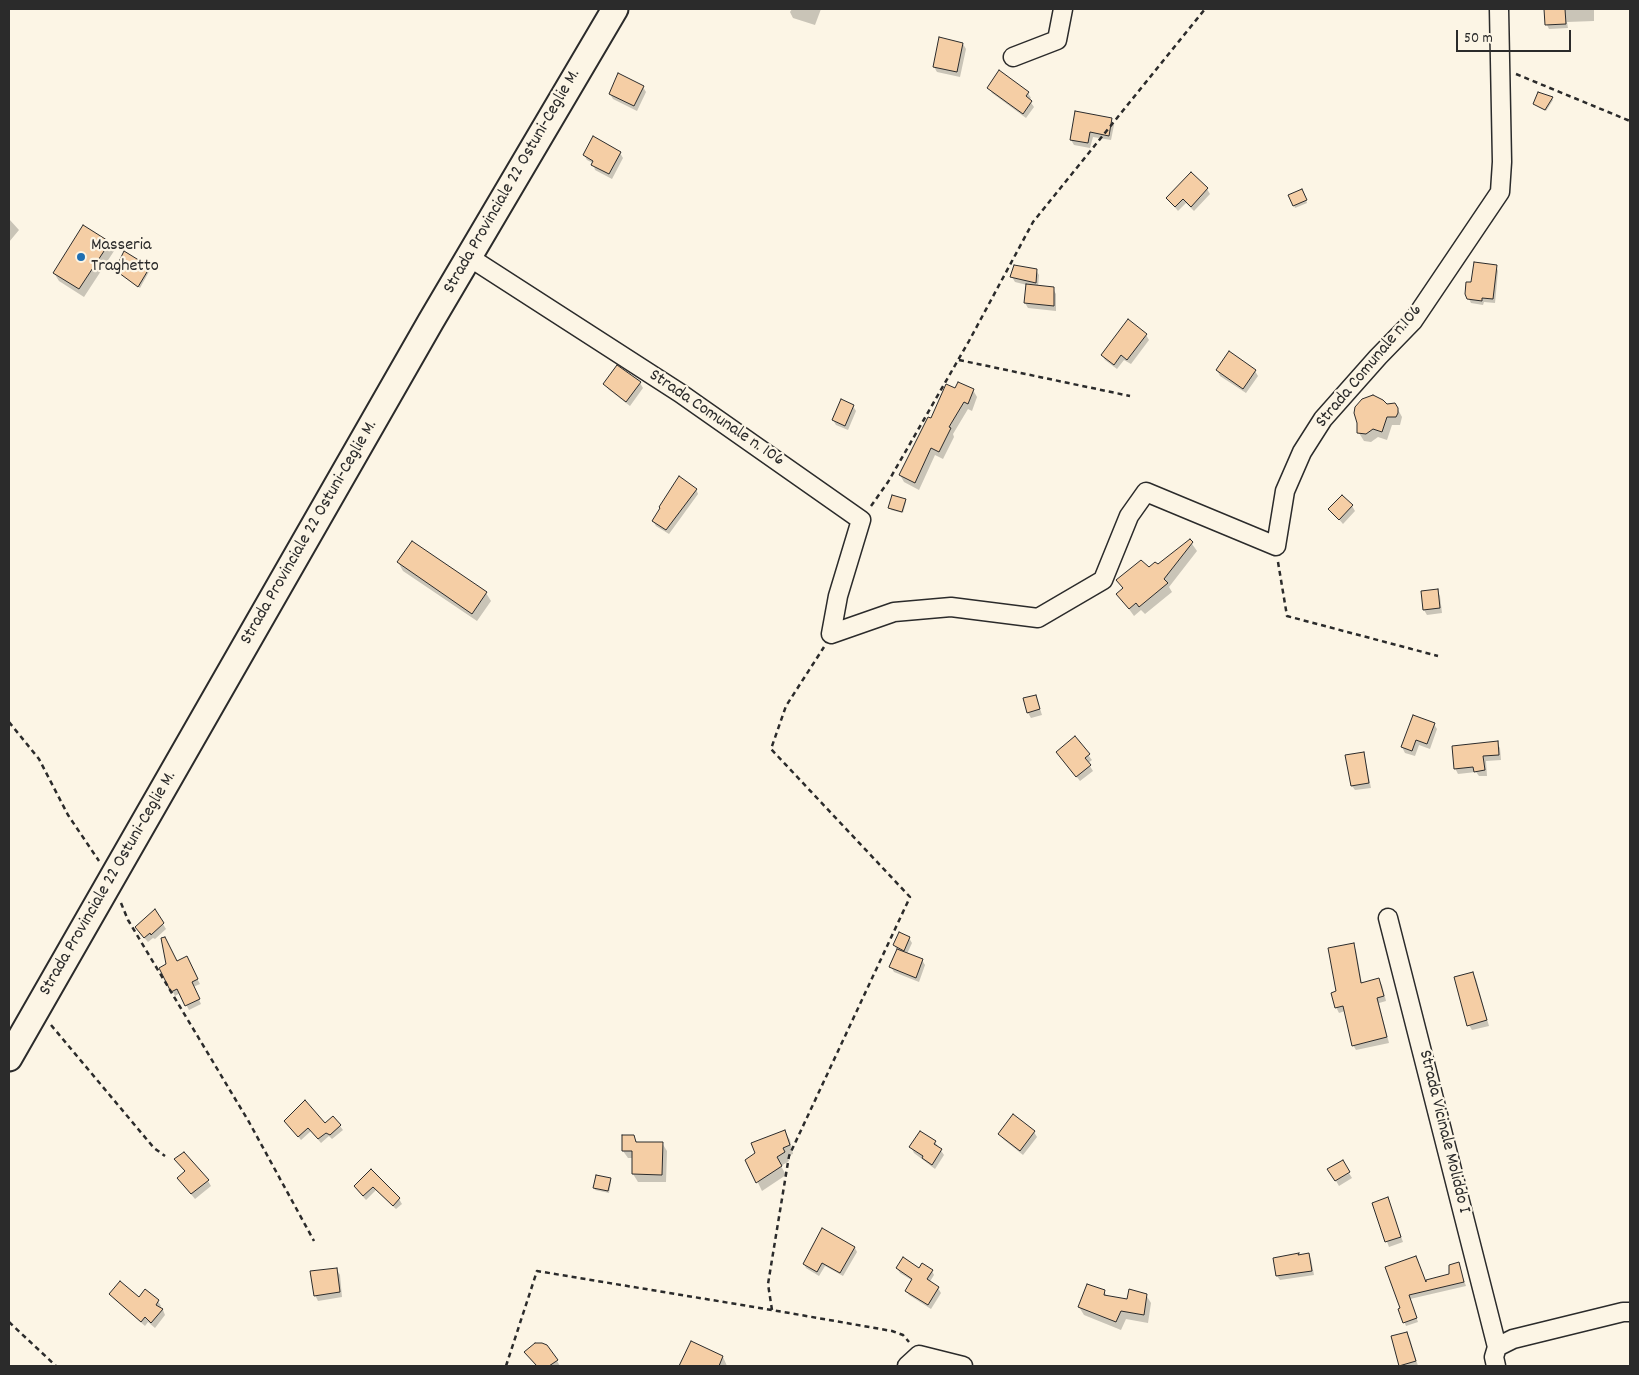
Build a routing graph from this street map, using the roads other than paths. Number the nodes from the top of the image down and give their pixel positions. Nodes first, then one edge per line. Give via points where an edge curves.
1 (614, 9) edge
2 (1063, 9) edge
3 (1499, 9) edge
4 (1013, 57) dead end
5 (469, 257) junction
6 (831, 634) joint
7 (1388, 918) dead end
8 (9, 1058) edge
9 (1630, 1312) edge
10 (1497, 1347) junction
11 (913, 1360) edge
12 (963, 1366) edge
13 (1496, 1366) edge

1 - 5 main road, Strada Provinciale 22 Ostuni-Ceglie M.
2 - 4 street via 1057,40
3 - 6 street, Strada Comunale n.106 via 1500,192 1413,320 1324,419 1308,444 1285,492 1276,546 1146,492 1129,516 1103,580 1038,618 951,607 894,612
5 - 6 street, Strada Comunale n. 106 via 680,393 861,520 838,596
5 - 8 main road, Strada Provinciale 22 Ostuni-Ceglie M.
7 - 10 street, Strada Vicinale Moliddo I
9 - 10 street via 1513,1339
10 - 13 street, Strada Vicinale Moliddo I
11 - 12 street

